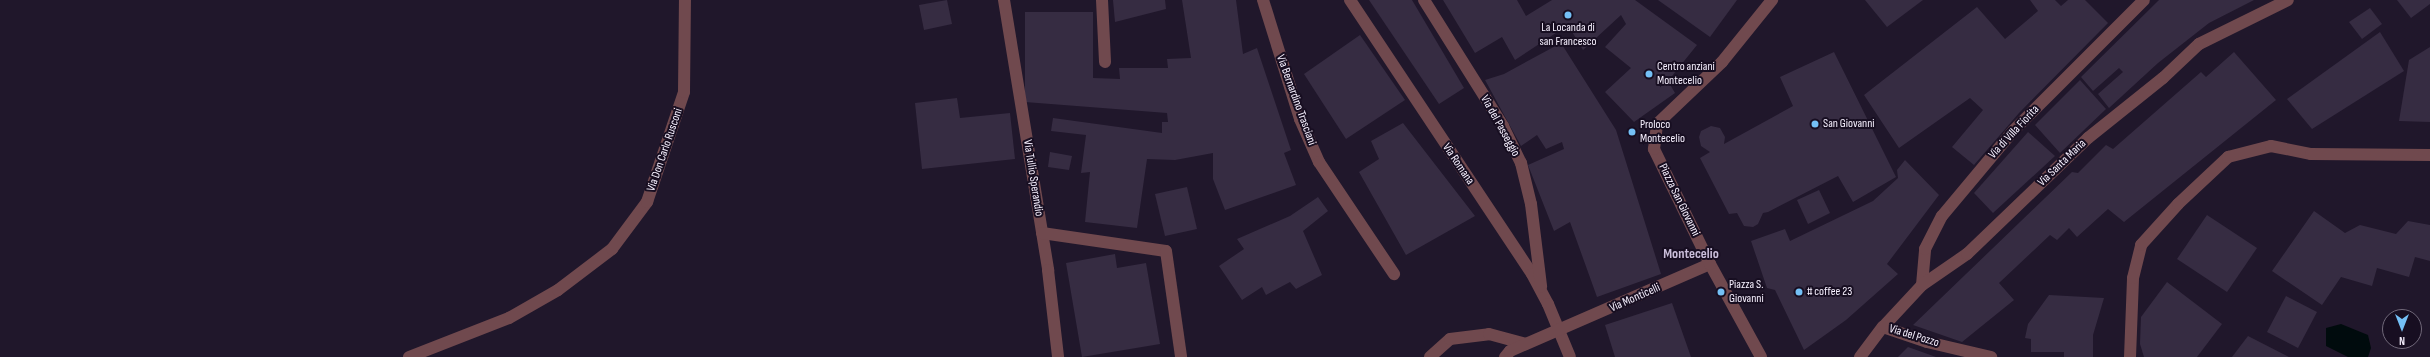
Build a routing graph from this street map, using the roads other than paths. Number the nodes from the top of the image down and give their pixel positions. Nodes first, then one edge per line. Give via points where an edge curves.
1 (685, 0) edge
2 (1004, 0) edge
3 (1102, 0) edge
4 (1262, 0) edge
5 (1350, 0) edge
6 (1424, 0) edge
7 (1772, 0) edge
8 (2144, 0) edge
9 (2288, 0) edge
10 (1105, 62) dead end
11 (2430, 155) edge
12 (1042, 233) junction
13 (1710, 264) junction
14 (1394, 274) dead end
15 (1922, 285) junction
16 (1542, 291) junction
17 (1883, 327) junction
18 (1559, 331) junction
19 (1526, 344) junction
20 (1862, 356) edge
21 (409, 357) edge
22 (1058, 357) edge
23 (1181, 357) edge
24 (1430, 357) edge
25 (1505, 357) edge
26 (1570, 357) edge
27 (1761, 357) edge
28 (1991, 357) edge
29 (2130, 357) edge

1 - 21 street, Via Don Carlo Rusconi via 684,92 647,202 612,249 558,290 509,318
2 - 12 street, Via Tullio Sperandio
3 - 10 street
4 - 14 street, Via Bernardino Trasciani via 1300,119 1319,162
5 - 16 street, Via Romana
6 - 16 street, Via del Passeggio via 1503,126 1521,164 1531,204
7 - 13 street, Piazza San Giovanni via 1722,62 1657,124 1654,149
8 - 15 street, Via di Villa Fiorita via 2013,131 1942,216 1925,249
9 - 15 street, Via Santa Maria via 2199,44 2163,78 2088,138 1967,254
11 - 29 street via 2311,154 2271,146 2228,157 2178,204 2141,245 2133,278
12 - 22 street, Via Tullio Sperandio
12 - 23 street via 1166,251
13 - 18 street, Via Monticelli
13 - 27 street, Piazza San Giovanni
15 - 17 street, Via Santa Maria
16 - 18 street, Via Romana
17 - 20 street, Via Santa Maria
17 - 28 street, Via del Pozzo via 1927,342
18 - 19 street, Via Monticelli
18 - 26 street, Via Romana
19 - 24 street via 1490,334 1450,339
19 - 25 street, Via Monticelli via 1510,350

